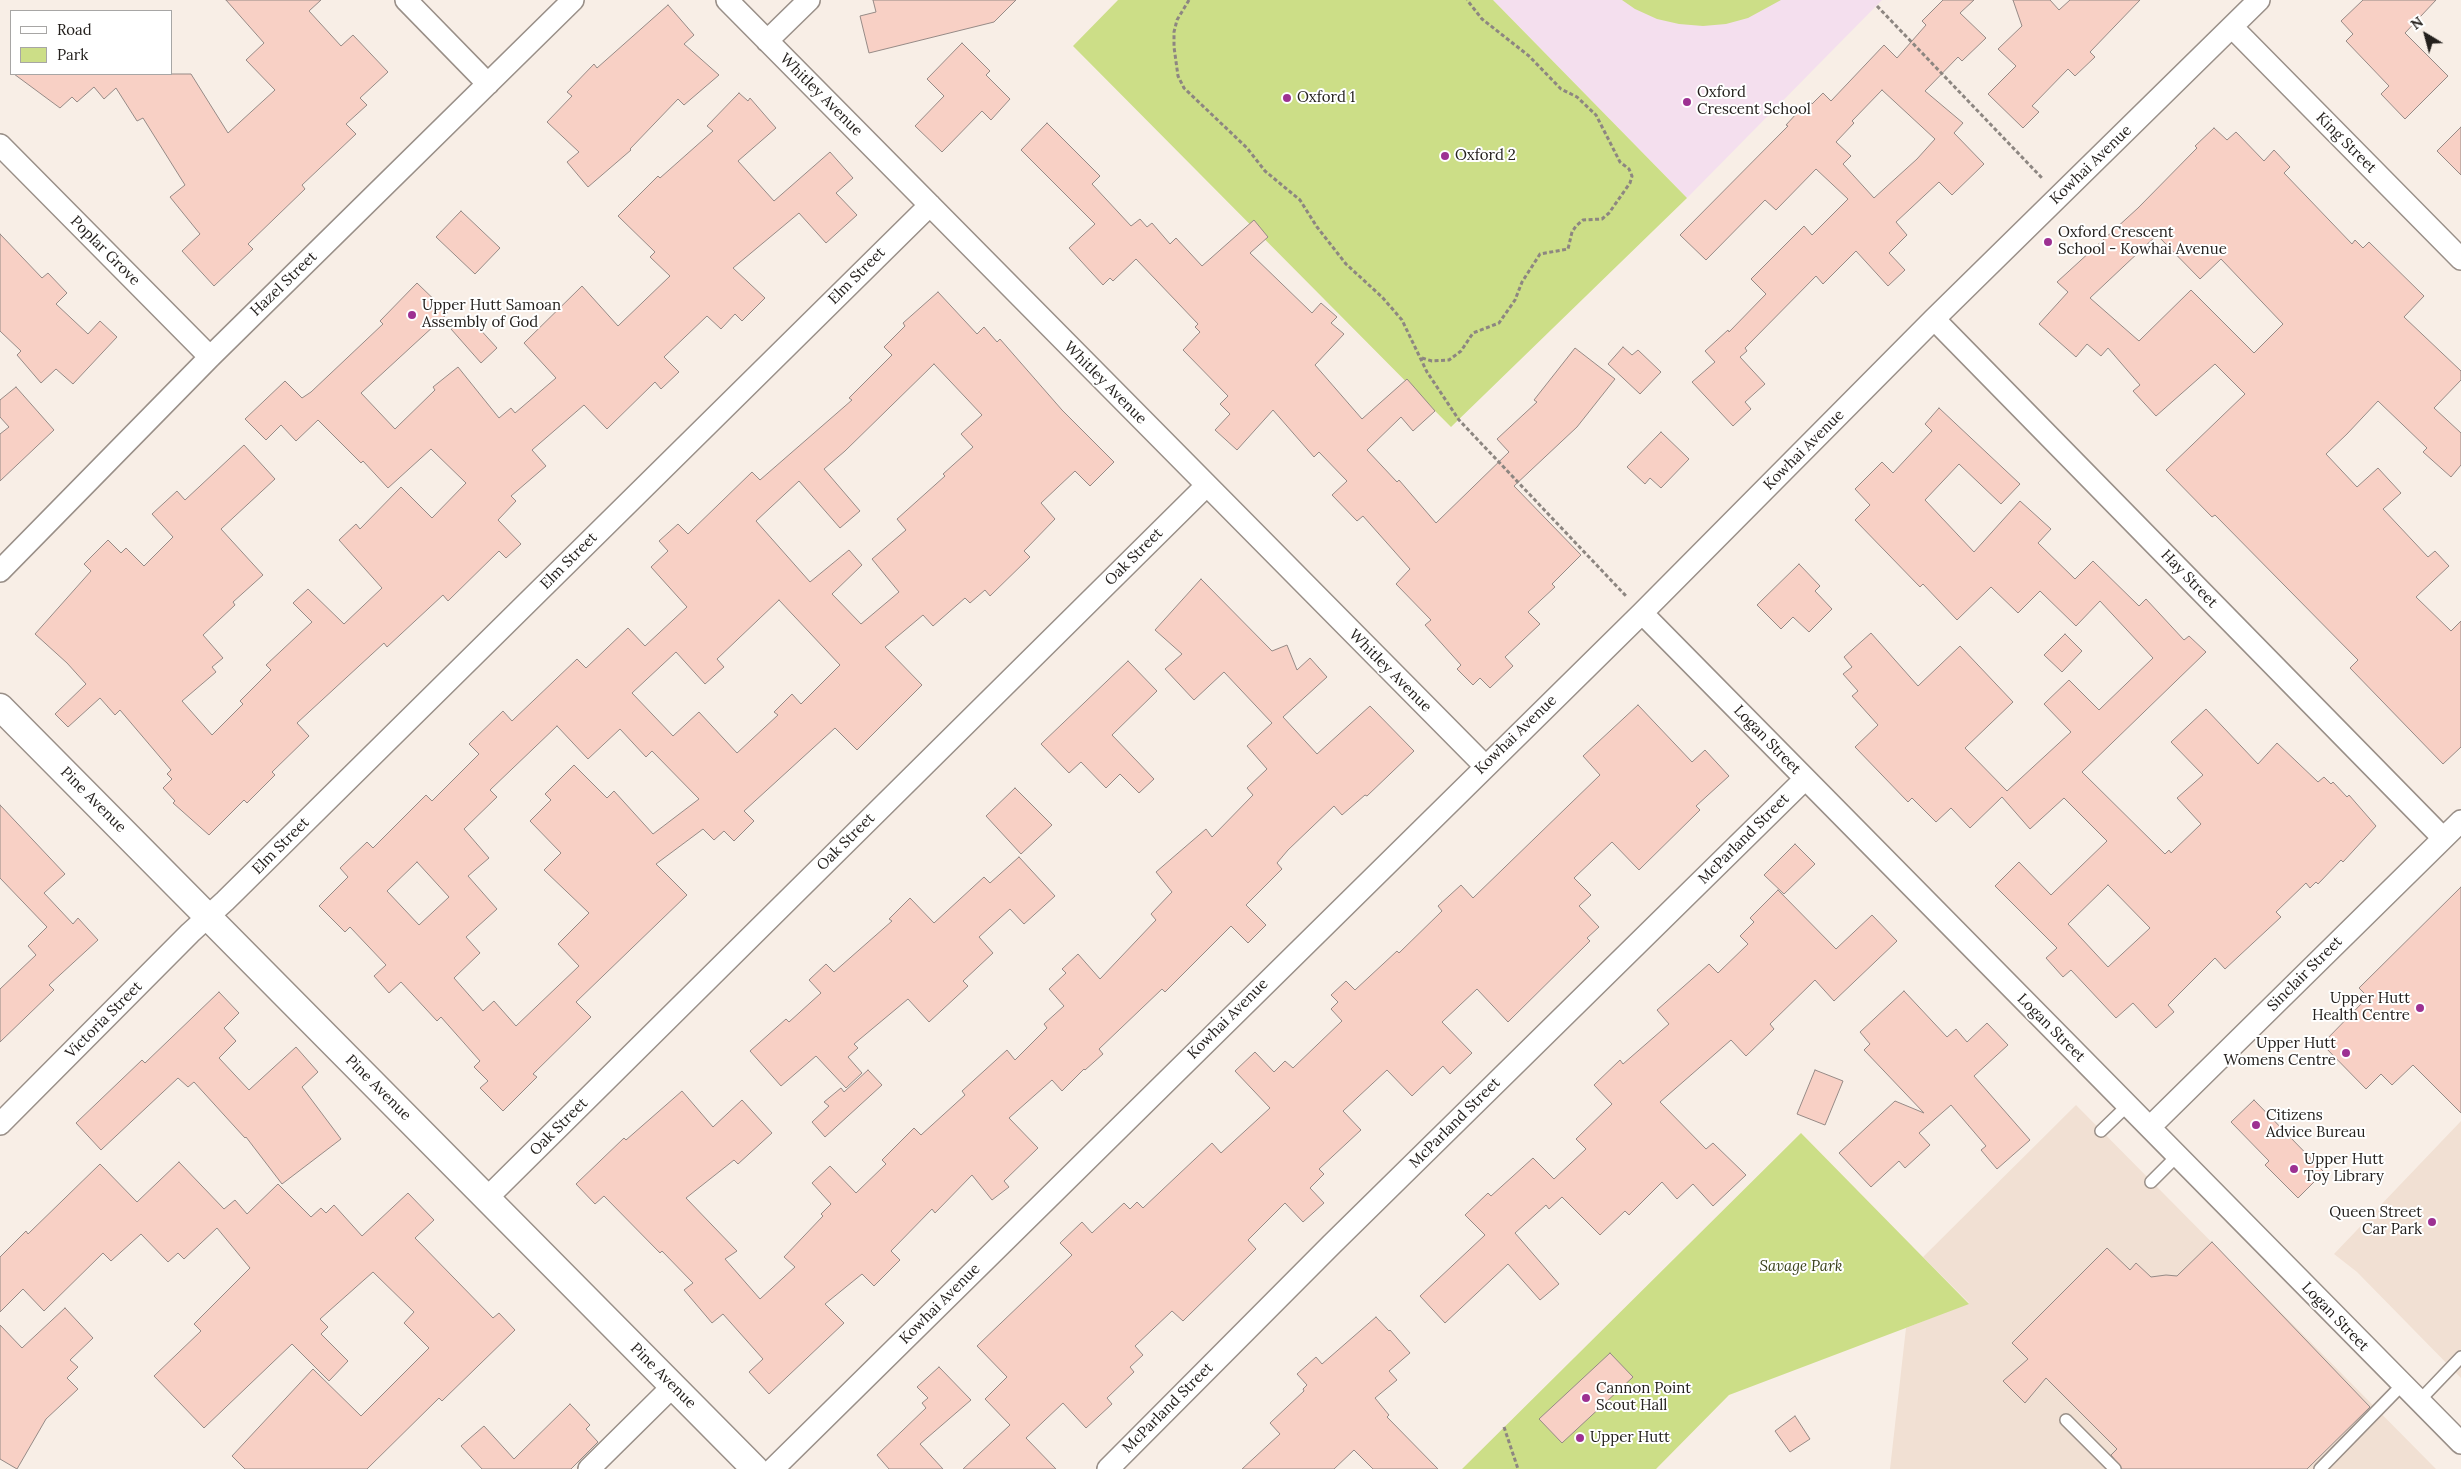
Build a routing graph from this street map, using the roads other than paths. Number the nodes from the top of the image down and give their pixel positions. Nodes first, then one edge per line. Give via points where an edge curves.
1 (406, 0) edge
2 (573, 0) edge
3 (727, 0) edge
4 (809, 0) edge
5 (2259, 0) edge
6 (2232, 27) junction
7 (767, 41) junction
8 (488, 84) junction
9 (0, 145) edge
10 (930, 205) junction
11 (2461, 259) edge
12 (1934, 319) junction
13 (210, 357) junction
14 (1206, 486) junction
15 (0, 571) edge
16 (1642, 612) junction
17 (0, 707) edge
18 (1484, 766) junction
19 (1805, 779) junction
20 (2461, 821) edge
21 (2443, 838) junction
22 (208, 916) junction
23 (2128, 1105) junction
24 (0, 1124) edge
25 (2150, 1127) junction
26 (2101, 1131) dead end
27 (2178, 1155) junction
28 (2151, 1182) dead end
29 (487, 1198) junction
30 (2461, 1358) edge
31 (673, 1386) junction
32 (2402, 1386) junction
33 (2419, 1401) junction
34 (2066, 1420) dead end
35 (2461, 1443) edge
36 (589, 1469) edge
37 (755, 1469) edge
38 (773, 1469) edge
39 (1108, 1469) edge
40 (2115, 1469) edge
41 (2320, 1469) edge

1 - 8 street
2 - 8 street, Hazel Street
3 - 7 street, Whitley Avenue
4 - 7 street
5 - 6 street, Kowhai Avenue
6 - 11 street, King Street
6 - 12 street, Kowhai Avenue
7 - 10 street, Whitley Avenue
8 - 13 street, Hazel Street
9 - 13 street, Poplar Grove
10 - 14 street, Whitley Avenue
10 - 22 street, Elm Street
12 - 16 street, Kowhai Avenue
12 - 21 street, Hay Street
13 - 15 street, Hazel Street
14 - 18 street, Whitley Avenue
14 - 29 street, Oak Street
16 - 18 street, Kowhai Avenue
16 - 19 street, Logan Street
17 - 22 street, Pine Avenue
18 - 38 street, Kowhai Avenue
19 - 23 street, Logan Street
19 - 39 street, McParland Street
20 - 21 street, Sinclair Street
21 - 25 street, Sinclair Street
22 - 24 street, Victoria Street
22 - 29 street, Pine Avenue
23 - 25 street, Logan Street
23 - 26 lane
25 - 27 street, Logan Street
27 - 28 lane
27 - 32 street, Logan Street
29 - 31 street, Pine Avenue
30 - 33 lane
31 - 36 street
31 - 37 street, Pine Avenue
32 - 33 street, Logan Street
32 - 41 lane
33 - 35 street, Logan Street
34 - 40 lane

